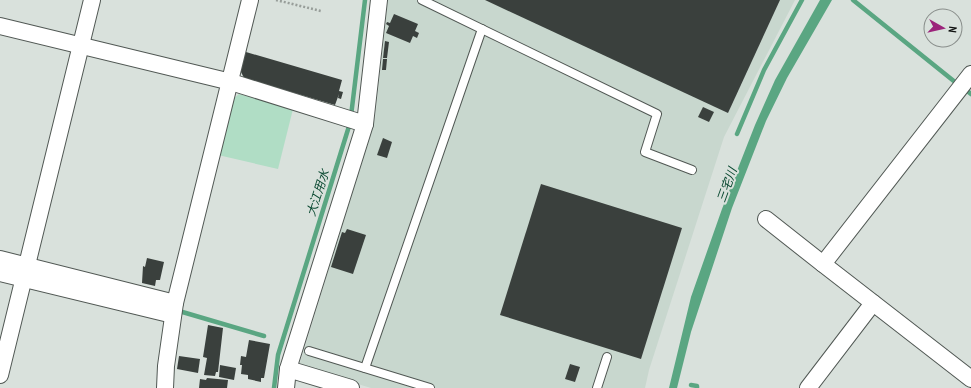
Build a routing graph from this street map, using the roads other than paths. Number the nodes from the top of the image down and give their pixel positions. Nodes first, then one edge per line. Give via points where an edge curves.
1 (92, 0) edge
2 (250, 0) edge
3 (379, 0) edge
4 (422, 0) edge
5 (0, 26) edge
6 (482, 29) junction
7 (80, 46) junction
8 (971, 74) edge
9 (231, 82) junction
10 (356, 121) junction
11 (692, 170) dead end
12 (766, 220) dead end
13 (0, 259) edge
14 (823, 264) junction
15 (25, 272) junction
16 (0, 273) edge
17 (873, 303) junction
18 (174, 309) junction
19 (309, 351) dead end
20 (606, 357) dead end
21 (365, 368) junction
22 (288, 369) junction
23 (0, 375) edge
24 (971, 379) edge
25 (165, 388) edge
26 (286, 388) edge
27 (351, 388) edge
28 (430, 388) edge
29 (597, 388) edge
30 (808, 388) edge

1 - 7 street
2 - 9 street
3 - 10 street
4 - 6 lane
5 - 7 street
6 - 11 lane via 657,114 645,152
6 - 21 lane
7 - 9 street
7 - 15 street
8 - 14 street
9 - 10 street
9 - 18 street
10 - 22 street
12 - 14 street
13 - 15 street
14 - 17 street
15 - 16 street
15 - 18 street
15 - 23 street
17 - 24 street
17 - 30 street
18 - 25 street
19 - 21 lane
20 - 29 lane
21 - 28 lane
22 - 26 street
22 - 27 street

